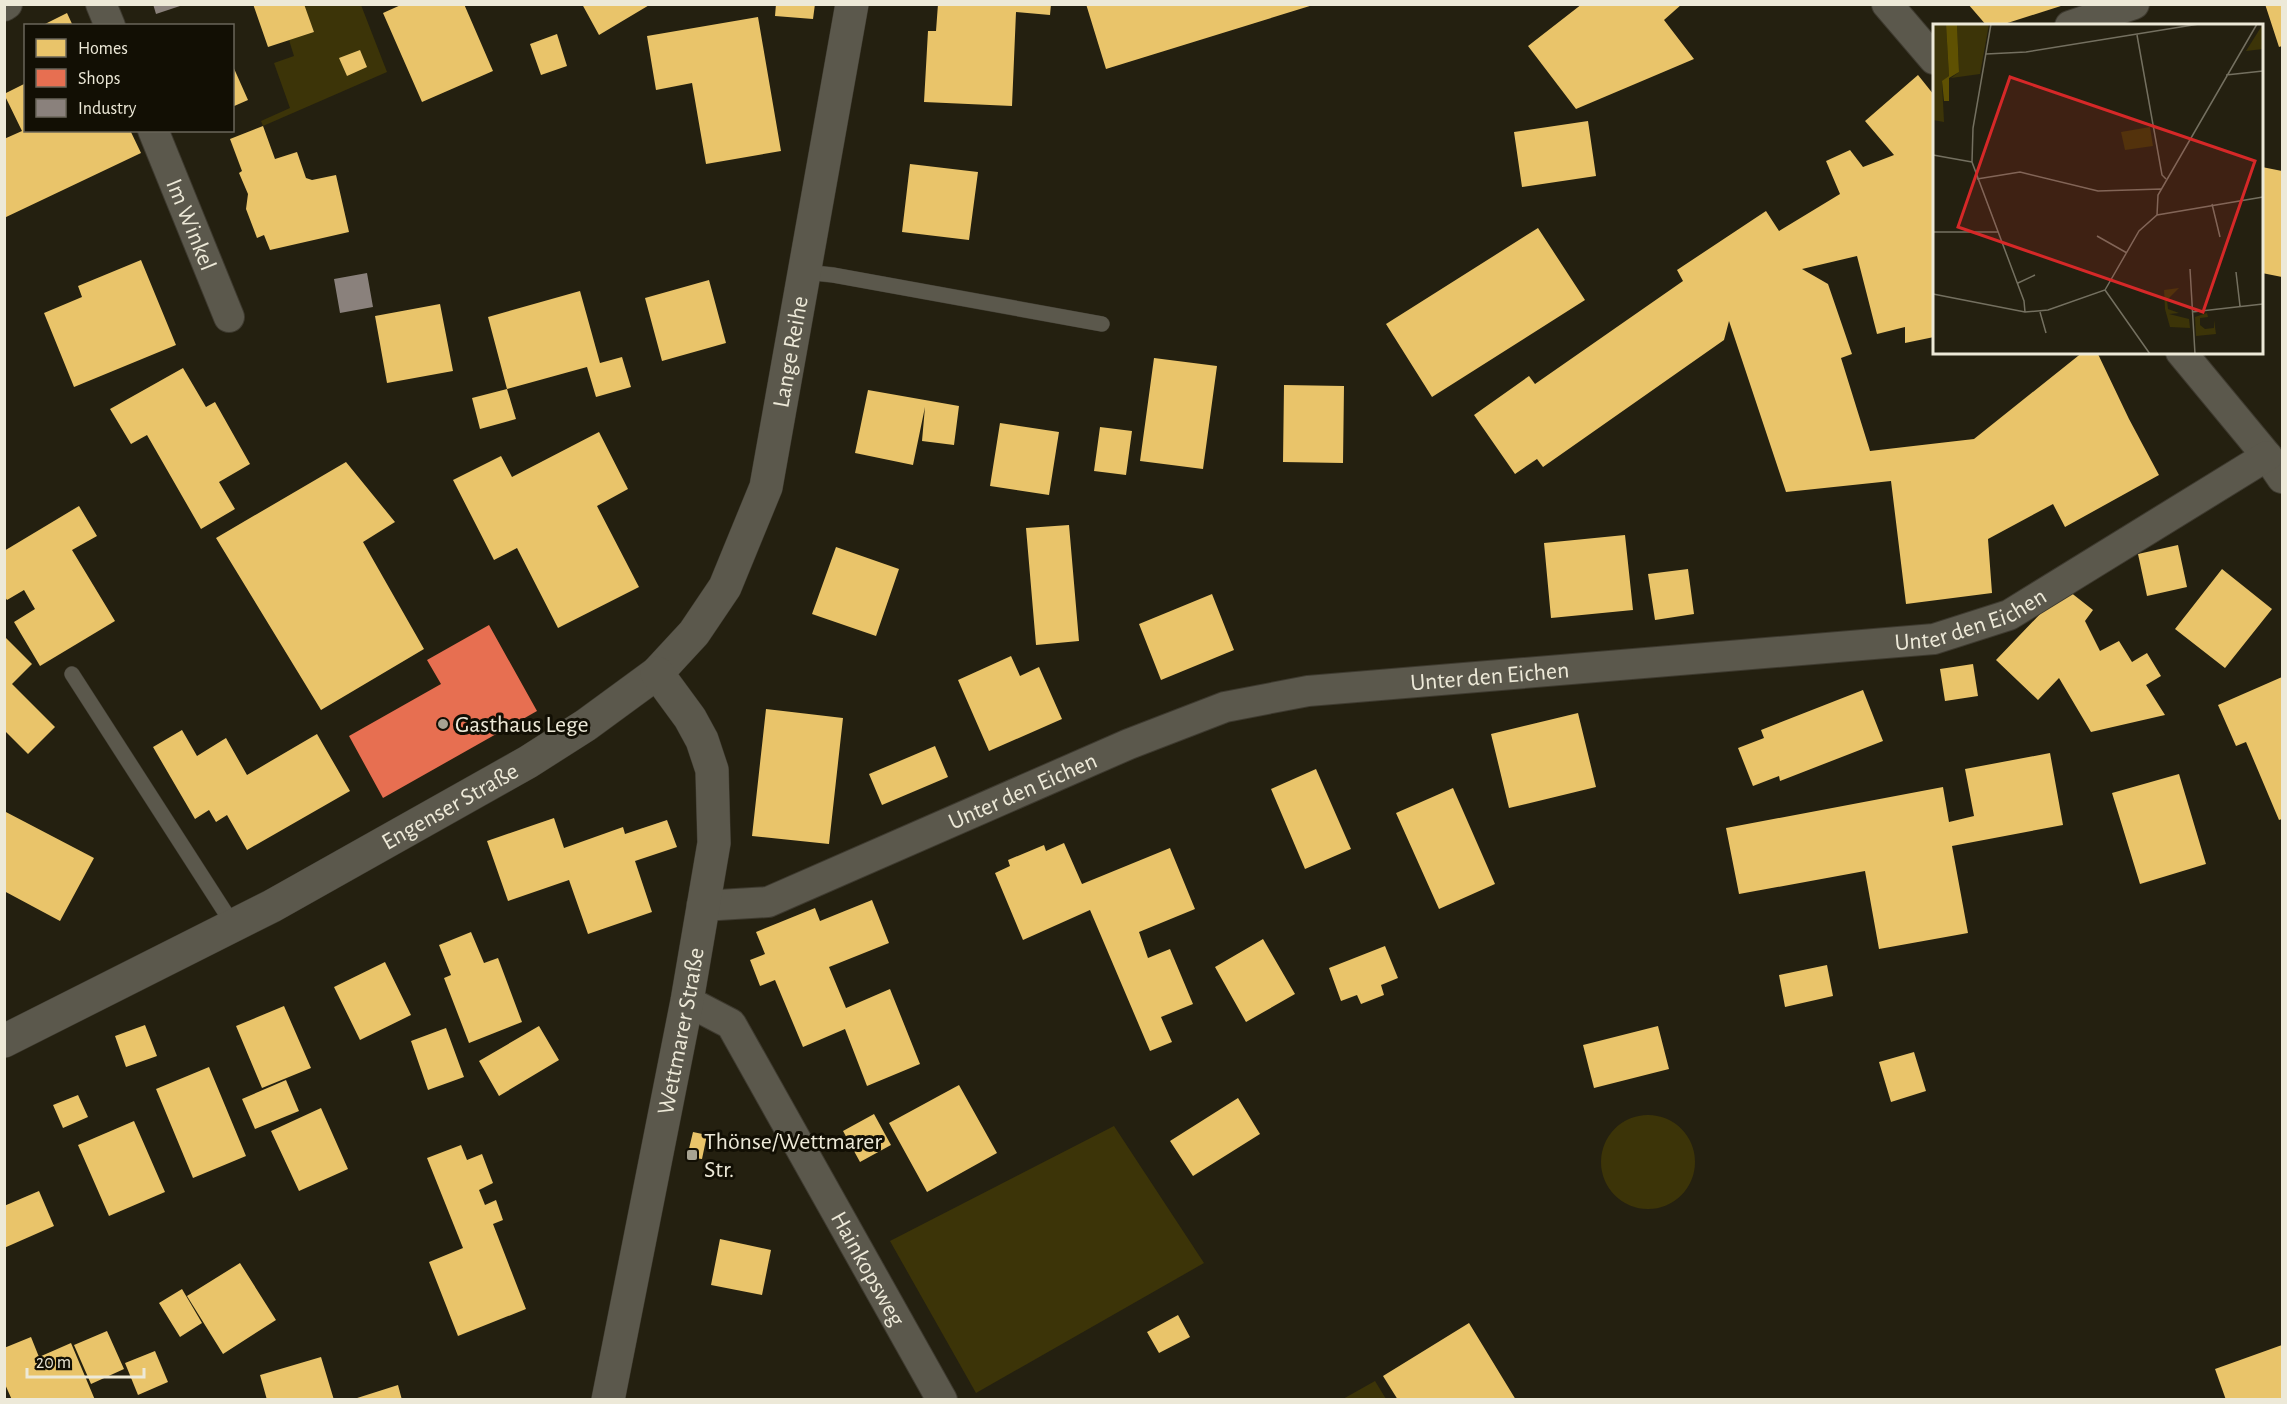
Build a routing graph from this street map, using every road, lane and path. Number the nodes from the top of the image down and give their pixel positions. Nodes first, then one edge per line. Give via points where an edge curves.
1 (101, 4) edge
2 (852, 4) edge
3 (1887, 4) edge
4 (2134, 4) edge
5 (109, 24) edge
6 (2076, 24) edge
7 (1933, 57) edge
8 (154, 132) edge
9 (805, 272) junction
10 (230, 317) dead end
11 (1102, 324) dead end
12 (2183, 354) edge
13 (2275, 467) edge
14 (657, 673) junction
15 (72, 674) dead end
16 (702, 906) junction
17 (234, 926) junction
18 (687, 1001) junction
19 (4, 1041) edge
20 (608, 1400) edge
21 (942, 1400) edge

1 - 5 street
2 - 9 street, Lange Reihe
3 - 7 street
4 - 6 street
8 - 10 street, Im Winkel
9 - 11 lane
9 - 14 street, Lange Reihe via 766,487 725,587 694,633
12 - 13 street
13 - 16 street, Unter den Eichen via 2009,615 1934,639 1308,691 1225,706 768,902
14 - 16 street, Wettmarer Straße via 690,718 712,770 714,843
14 - 17 street, Engenser Straße via 528,762
15 - 17 lane
16 - 18 street, Wettmarer Straße
17 - 19 street, Engenser Straße
18 - 20 street, Wettmarer Straße
18 - 21 street, Hainkopsweg via 732,1024

